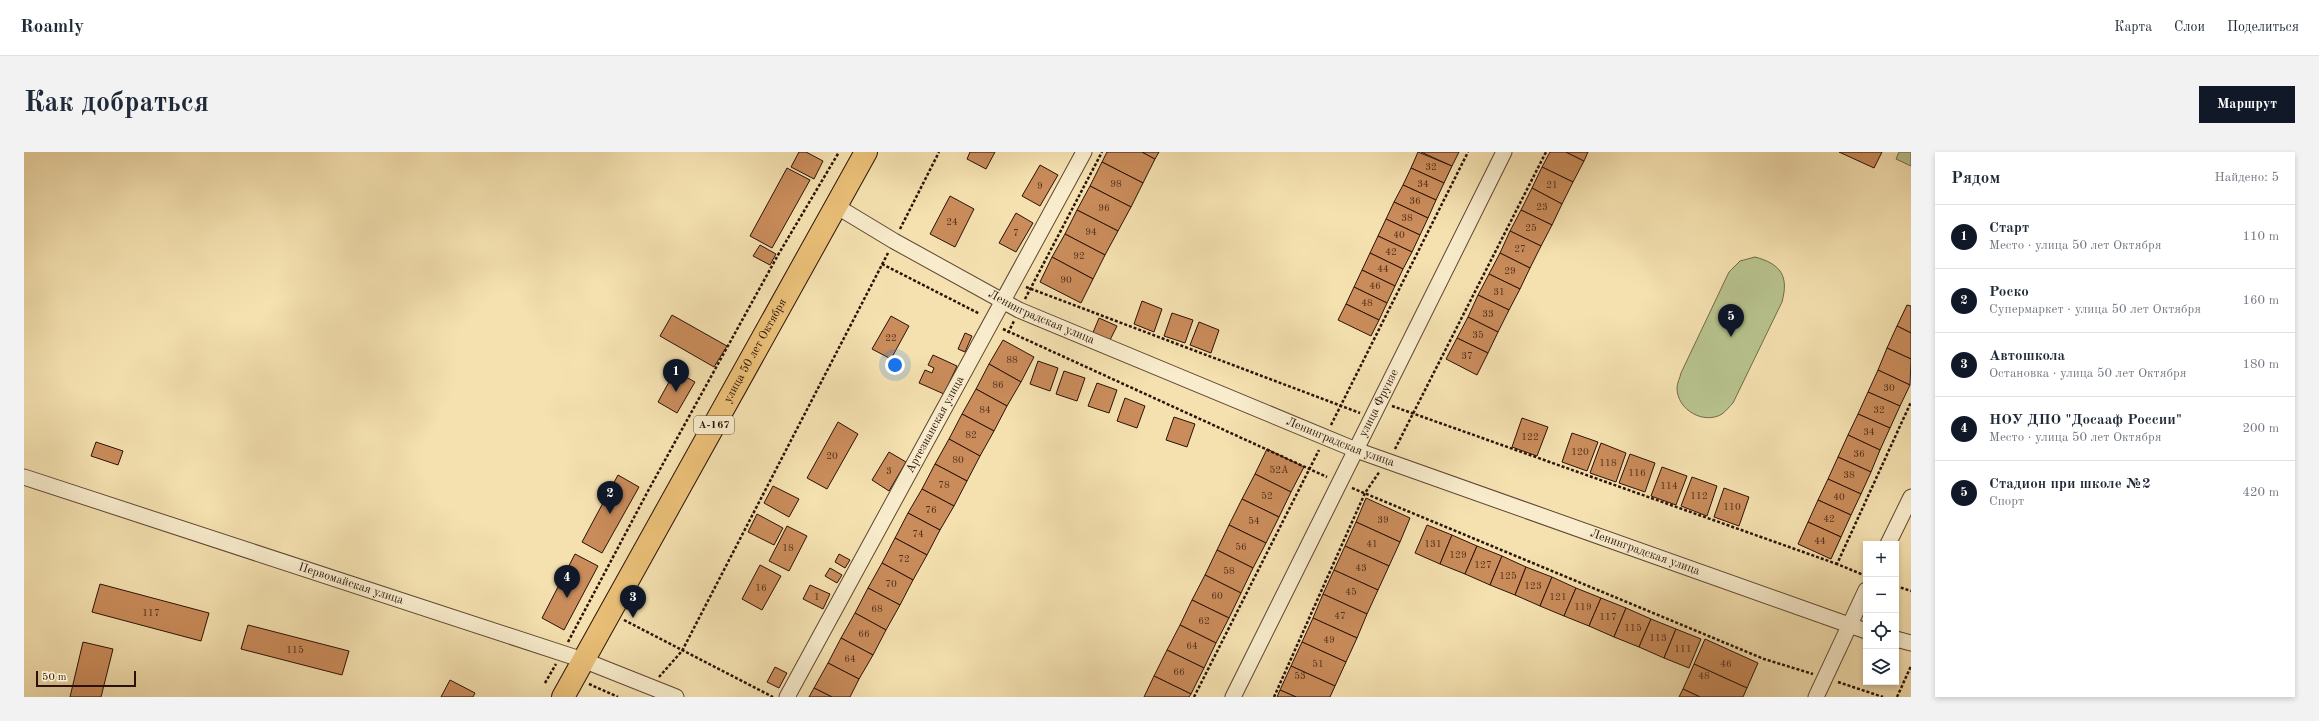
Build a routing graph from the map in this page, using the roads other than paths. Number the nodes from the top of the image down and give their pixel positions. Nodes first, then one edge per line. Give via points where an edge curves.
1 (866, 152) edge
2 (1084, 152) edge
3 (1504, 152) edge
4 (836, 206) junction
5 (1003, 302) junction
6 (1356, 450) junction
7 (24, 477) edge
8 (1911, 497) edge
9 (1889, 541) edge
10 (1863, 596) edge
11 (1849, 626) junction
12 (1863, 629) edge
13 (1899, 640) edge
14 (1911, 643) edge
15 (583, 660) junction
16 (563, 697) edge
17 (676, 697) edge
18 (787, 697) edge
19 (1233, 697) edge
20 (1816, 697) edge

1 - 4 highway, улица 50 лет Октября / А-167
2 - 5 street, Артезианская улица
3 - 6 street, улица Фрунзе
4 - 5 street, Ленинградская улица
4 - 15 highway, улица 50 лет Октября / А-167
5 - 6 street, Ленинградская улица
5 - 18 street, Артезианская улица
6 - 11 street, Ленинградская улица
6 - 19 street, улица Фрунзе
7 - 15 street, Первомайская улица
8 - 9 street
10 - 11 street
11 - 12 street, Ленинградская улица
11 - 20 street
13 - 14 street
15 - 16 highway, улица 50 лет Октября / А-167
15 - 17 street, Первомайская улица

